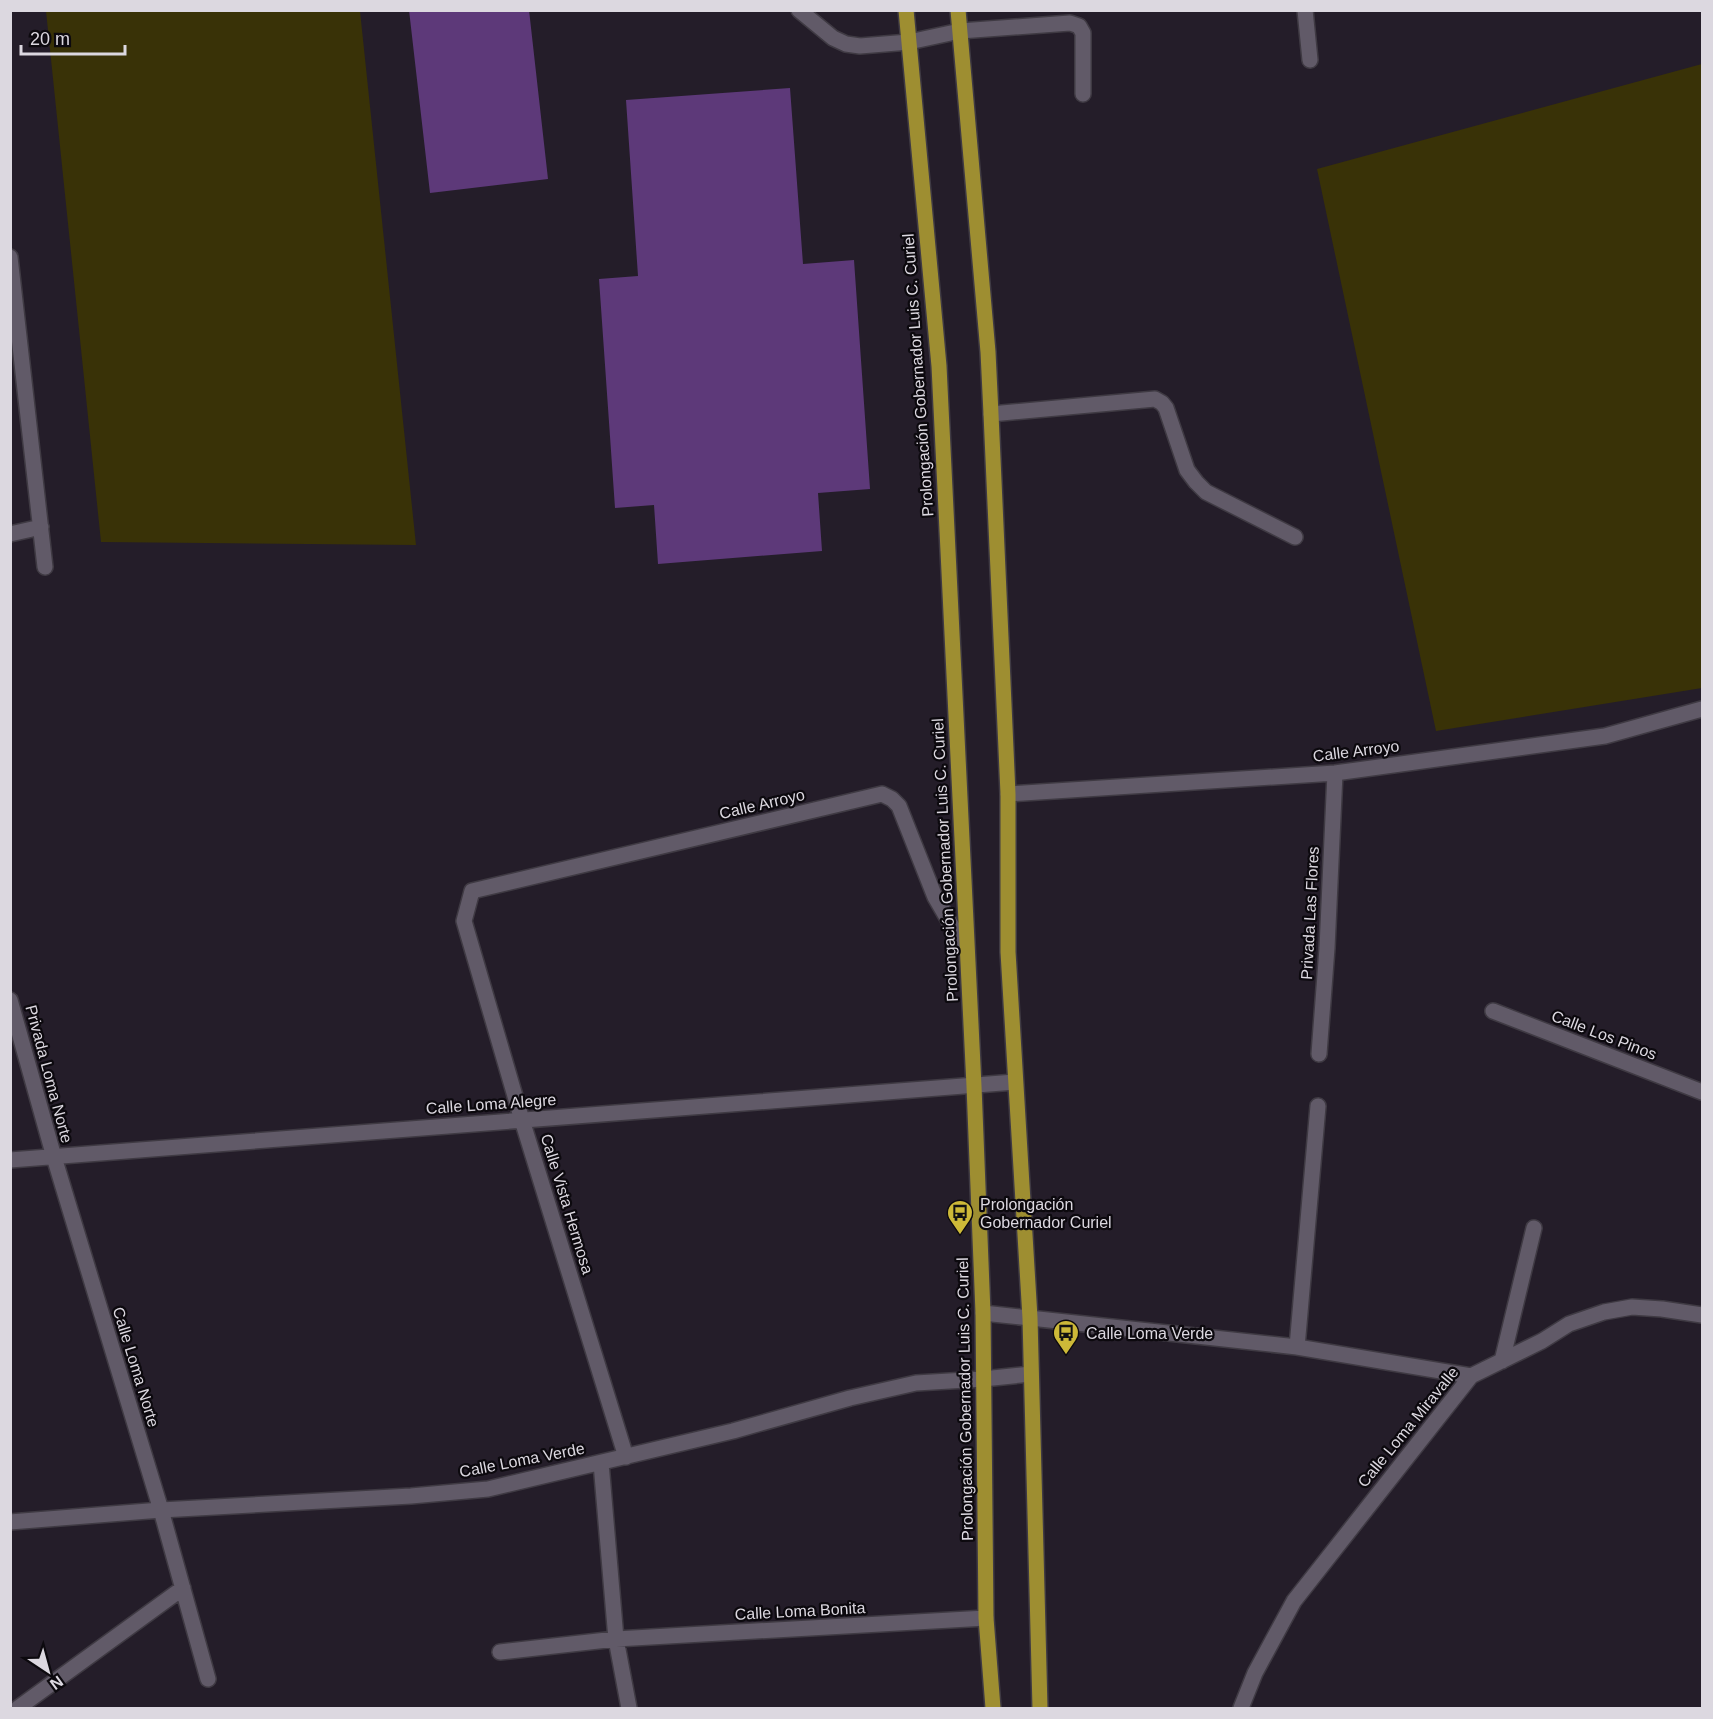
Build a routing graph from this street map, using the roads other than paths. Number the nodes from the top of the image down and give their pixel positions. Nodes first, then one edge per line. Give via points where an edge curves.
1 (799, 10) edge
2 (906, 10) edge
3 (958, 10) edge
4 (1305, 10) edge
5 (960, 31) junction
6 (909, 42) junction
7 (1310, 60) dead end
8 (1083, 94) dead end
9 (10, 257) edge
10 (991, 414) junction
11 (40, 527) junction
12 (10, 534) edge
13 (1295, 537) dead end
14 (45, 567) dead end
15 (1702, 709) edge
16 (1335, 773) junction
17 (1008, 794) junction
18 (472, 891) joint
19 (967, 952) junction
20 (10, 1000) edge
21 (1493, 1011) dead end
22 (1319, 1054) dead end
23 (1015, 1082) junction
24 (974, 1086) junction
25 (1702, 1092) edge
26 (1318, 1106) dead end
27 (522, 1120) junction
28 (54, 1157) junction
29 (10, 1160) edge
30 (1534, 1228) dead end
31 (983, 1313) junction
32 (1702, 1316) edge
33 (1030, 1318) junction
34 (1297, 1347) junction
35 (1502, 1361) junction
36 (1031, 1374) junction
37 (1471, 1376) junction
38 (983, 1379) junction
39 (626, 1457) junction
40 (601, 1463) junction
41 (161, 1510) junction
42 (10, 1522) edge
43 (183, 1588) junction
44 (986, 1618) junction
45 (616, 1640) junction
46 (500, 1652) dead end
47 (208, 1678) dead end
48 (18, 1708) edge
49 (629, 1708) edge
50 (993, 1708) edge
51 (1040, 1708) edge
52 (1241, 1708) edge

1 - 6 street via 846,44
2 - 6 main road, Prolongación Gobernador Luis C. Curiel
3 - 5 main road
4 - 7 street
5 - 6 street
5 - 8 street via 1070,23 1079,26 1083,33
5 - 10 main road
6 - 19 main road, Prolongación Gobernador Luis C. Curiel via 939,366
9 - 11 street
10 - 13 street via 1155,399 1166,408 1187,470 1206,492
10 - 17 main road
11 - 12 street
11 - 14 street
15 - 16 street, Calle Arroyo via 1605,736
16 - 17 street, Calle Arroyo
16 - 22 street, Privada Las Flores
17 - 23 main road via 1008,952
18 - 19 street, Calle Arroyo via 882,794 899,806 935,897
18 - 27 street, Calle Vista Hermosa via 464,921
19 - 24 main road, Prolongación Gobernador Luis C. Curiel
20 - 28 street, Privada Loma Norte
21 - 25 street, Calle Los Pinos
23 - 24 street, Calle Loma Alegre
23 - 33 main road
24 - 27 street, Calle Loma Alegre
24 - 31 main road, Prolongación Gobernador Luis C. Curiel
26 - 34 street
27 - 28 street, Calle Loma Alegre
27 - 39 street, Calle Vista Hermosa
28 - 29 street, Calle Loma Alegre
28 - 41 street, Calle Loma Norte
30 - 35 street
31 - 33 street
31 - 38 main road, Prolongación Gobernador Luis C. Curiel
32 - 35 street, Calle Loma Miravalle via 1632,1307 1604,1312 1569,1324
33 - 34 street
33 - 36 main road
34 - 37 street
35 - 37 street, Calle Loma Miravalle
36 - 38 street, Calle Loma Verde
36 - 51 main road
37 - 52 street, Calle Loma Miravalle via 1294,1601 1254,1673
38 - 39 street, Calle Loma Verde via 916,1383
38 - 44 main road, Prolongación Gobernador Luis C. Curiel
39 - 40 street, Calle Loma Verde
40 - 41 street, Calle Loma Verde via 488,1489
40 - 45 street
41 - 42 street, Calle Loma Verde
41 - 43 street, Calle Loma Norte
43 - 47 street
43 - 48 street
44 - 45 street, Calle Loma Bonita
44 - 50 main road, Prolongación Gobernador Luis C. Curiel
45 - 46 street, Calle Loma Bonita
45 - 49 street

